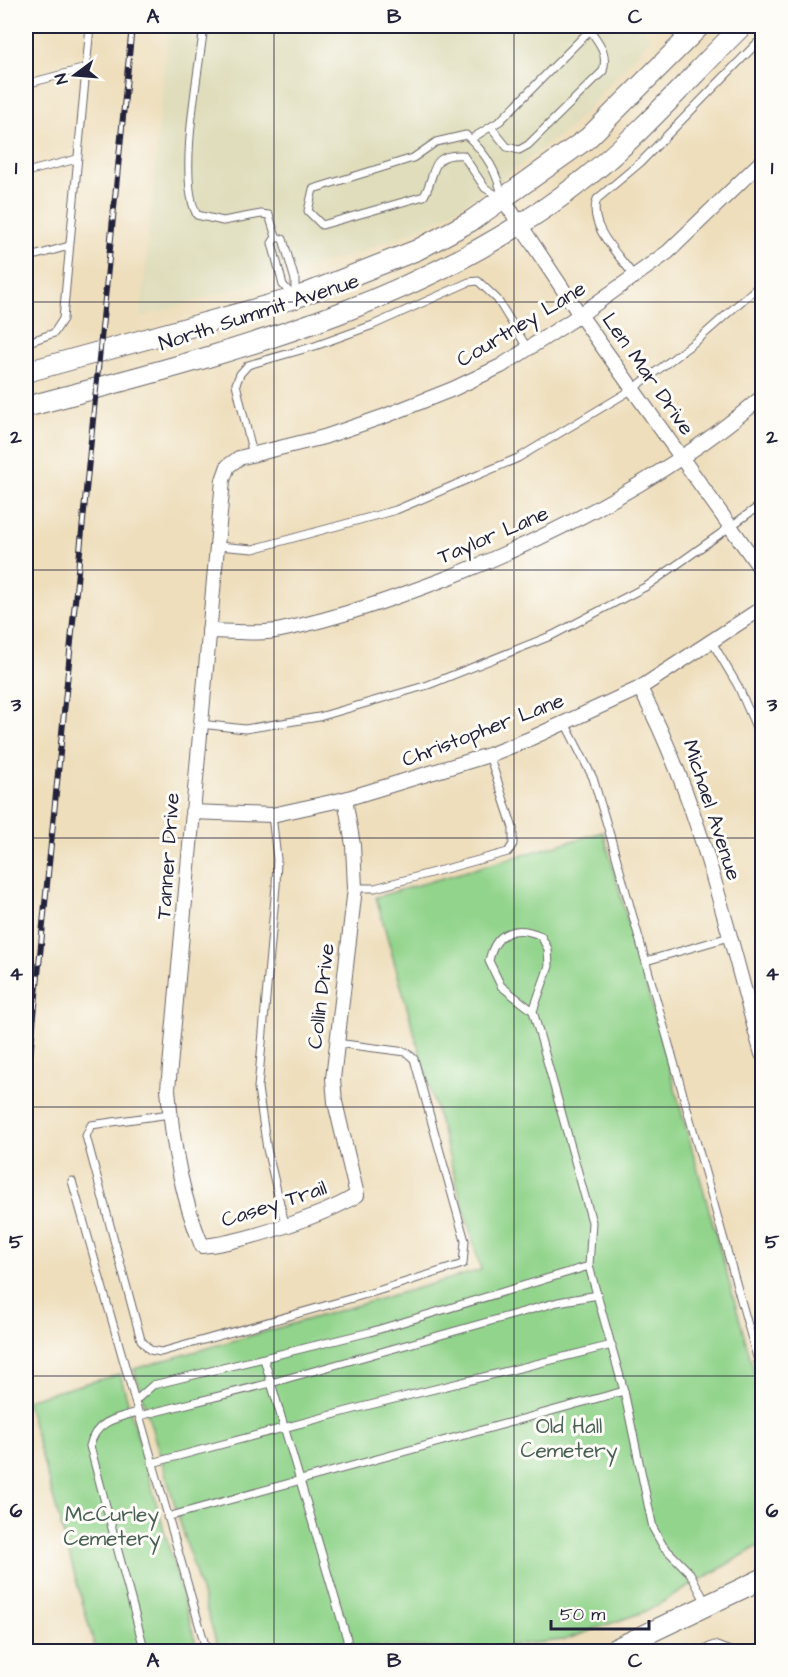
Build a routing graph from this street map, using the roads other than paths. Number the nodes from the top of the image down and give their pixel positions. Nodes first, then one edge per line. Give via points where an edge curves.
1 (90, 26) edge
2 (204, 26) edge
3 (669, 26) edge
4 (700, 26) edge
5 (742, 26) edge
6 (592, 28) edge
7 (762, 38) edge
8 (685, 42) junction
9 (704, 63) junction
10 (86, 68) junction
11 (26, 84) edge
12 (490, 126) junction
13 (471, 139) junction
14 (77, 159) junction
15 (762, 161) edge
16 (26, 172) edge
17 (503, 199) junction
18 (519, 224) junction
19 (276, 237) junction
20 (69, 246) junction
21 (26, 258) edge
22 (634, 276) junction
23 (762, 283) edge
24 (295, 298) junction
25 (580, 315) junction
26 (306, 326) junction
27 (26, 343) edge
28 (528, 349) junction
29 (26, 372) edge
30 (633, 389) junction
31 (762, 397) edge
32 (26, 407) edge
33 (253, 454) junction
34 (681, 457) junction
35 (228, 466) joint
36 (762, 504) edge
37 (730, 528) junction
38 (217, 546) junction
39 (762, 571) edge
40 (762, 608) edge
41 (209, 631) junction
42 (712, 642) junction
43 (640, 688) junction
44 (565, 723) junction
45 (200, 724) junction
46 (762, 741) edge
47 (489, 755) junction
48 (345, 799) junction
49 (192, 812) junction
50 (272, 815) junction
51 (355, 888) junction
52 (729, 937) junction
53 (646, 961) junction
54 (533, 1011) junction
55 (335, 1043) junction
56 (762, 1054) edge
57 (170, 1114) junction
58 (72, 1181) dead end
59 (357, 1195) joint
60 (285, 1224) junction
61 (202, 1246) joint
62 (589, 1266) junction
63 (598, 1295) junction
64 (612, 1345) junction
65 (264, 1359) junction
66 (762, 1375) edge
67 (272, 1383) junction
68 (624, 1391) junction
69 (135, 1401) junction
70 (138, 1414) junction
71 (284, 1429) junction
72 (152, 1463) junction
73 (299, 1480) junction
74 (167, 1517) junction
75 (762, 1579) edge
76 (708, 1605) junction
77 (145, 1652) edge
78 (207, 1652) edge
79 (347, 1652) edge
80 (609, 1652) edge
81 (699, 1652) edge
82 (733, 1652) edge

1 - 10 lane
2 - 19 lane via 189,160 190,203 197,215 223,221 269,215
3 - 8 lane
4 - 8 main road, North Summit Avenue
5 - 9 main road, North Summit Avenue
6 - 12 lane via 500,121
6 - 12 lane via 603,47 603,71 528,145 519,150 507,147
7 - 22 lane via 640,162 597,199 595,217 599,227
8 - 9 main road
8 - 17 main road, North Summit Avenue via 588,138
9 - 18 main road, North Summit Avenue via 622,148
10 - 11 lane
10 - 14 lane
12 - 13 lane
13 - 17 lane via 497,173
13 - 17 lane via 466,135 436,142 413,158 313,189 308,211 322,225 424,196 431,172 438,161 450,154 463,155 485,188
14 - 16 lane
14 - 20 lane
15 - 22 street, Courtney Lane via 684,237
17 - 18 street, Len Mar Drive
17 - 24 main road, North Summit Avenue via 417,250
18 - 25 street, Len Mar Drive
18 - 26 main road, North Summit Avenue via 427,277
19 - 24 lane via 272,243 284,285
19 - 24 lane via 283,239 295,280
20 - 21 lane
20 - 27 lane via 63,319 54,333
22 - 25 street, Courtney Lane
23 - 30 lane via 700,338
24 - 26 main road
24 - 29 main road, North Summit Avenue
25 - 28 street, Courtney Lane
25 - 30 street, Len Mar Drive
26 - 32 main road, North Summit Avenue
28 - 33 street, Courtney Lane via 453,389 385,416 324,437
28 - 33 lane via 497,299 478,281 374,325 248,365 236,384
30 - 34 street, Len Mar Drive
30 - 38 lane via 518,458 396,510 253,549
31 - 34 street, Taylor Lane
33 - 35 street, Courtney Lane
34 - 37 street, Len Mar Drive
34 - 41 street, Taylor Lane via 557,531 388,601 279,631
35 - 38 street, Tanner Drive
36 - 37 lane
37 - 39 street, Len Mar Drive
37 - 45 lane via 647,586 553,635 428,685 319,717 245,729
38 - 41 street, Tanner Drive
40 - 42 street, Christopher Lane
41 - 45 street, Tanner Drive
42 - 43 street, Christopher Lane
42 - 46 lane via 738,686
43 - 44 street, Christopher Lane
43 - 52 street, Michael Avenue via 663,731 688,795
44 - 47 street, Christopher Lane
44 - 53 lane via 593,778
45 - 49 street, Tanner Drive
47 - 48 street, Christopher Lane
47 - 51 lane via 513,828 513,844 508,852 375,888
48 - 50 street, Christopher Lane
48 - 51 street, Collin Drive
49 - 50 street, Christopher Lane
49 - 57 street, Tanner Drive via 168,1089
50 - 60 lane via 276,886 258,1088 267,1149
51 - 55 street, Collin Drive
52 - 53 lane
52 - 56 street, Michael Avenue
53 - 66 lane
54 - 54 lane via 549,966 548,949 541,936 527,929 511,931 499,939 489,962 501,986
54 - 62 lane via 592,1222
55 - 57 lane via 406,1052 414,1059 465,1241 463,1264 161,1352 150,1350 141,1340 86,1136 91,1125
55 - 59 street, Collin Drive via 335,1102
57 - 61 street, Tanner Drive via 191,1221
58 - 69 lane
59 - 60 street, Casey Trail via 340,1206
60 - 61 street, Casey Trail via 223,1244
62 - 63 lane
62 - 65 lane via 370,1332
63 - 64 lane
63 - 67 lane via 558,1302
64 - 68 lane
64 - 71 lane
65 - 67 lane
65 - 69 lane via 153,1385
67 - 70 lane
67 - 71 lane
68 - 73 lane
68 - 76 lane via 653,1528 663,1546 690,1573
69 - 70 lane
70 - 72 lane
70 - 77 lane via 100,1426 90,1446
71 - 72 lane
71 - 73 lane
72 - 74 lane
73 - 74 lane
73 - 79 lane via 347,1639
74 - 78 lane
75 - 76 main road
76 - 80 main road
81 - 82 lane via 714,1646

